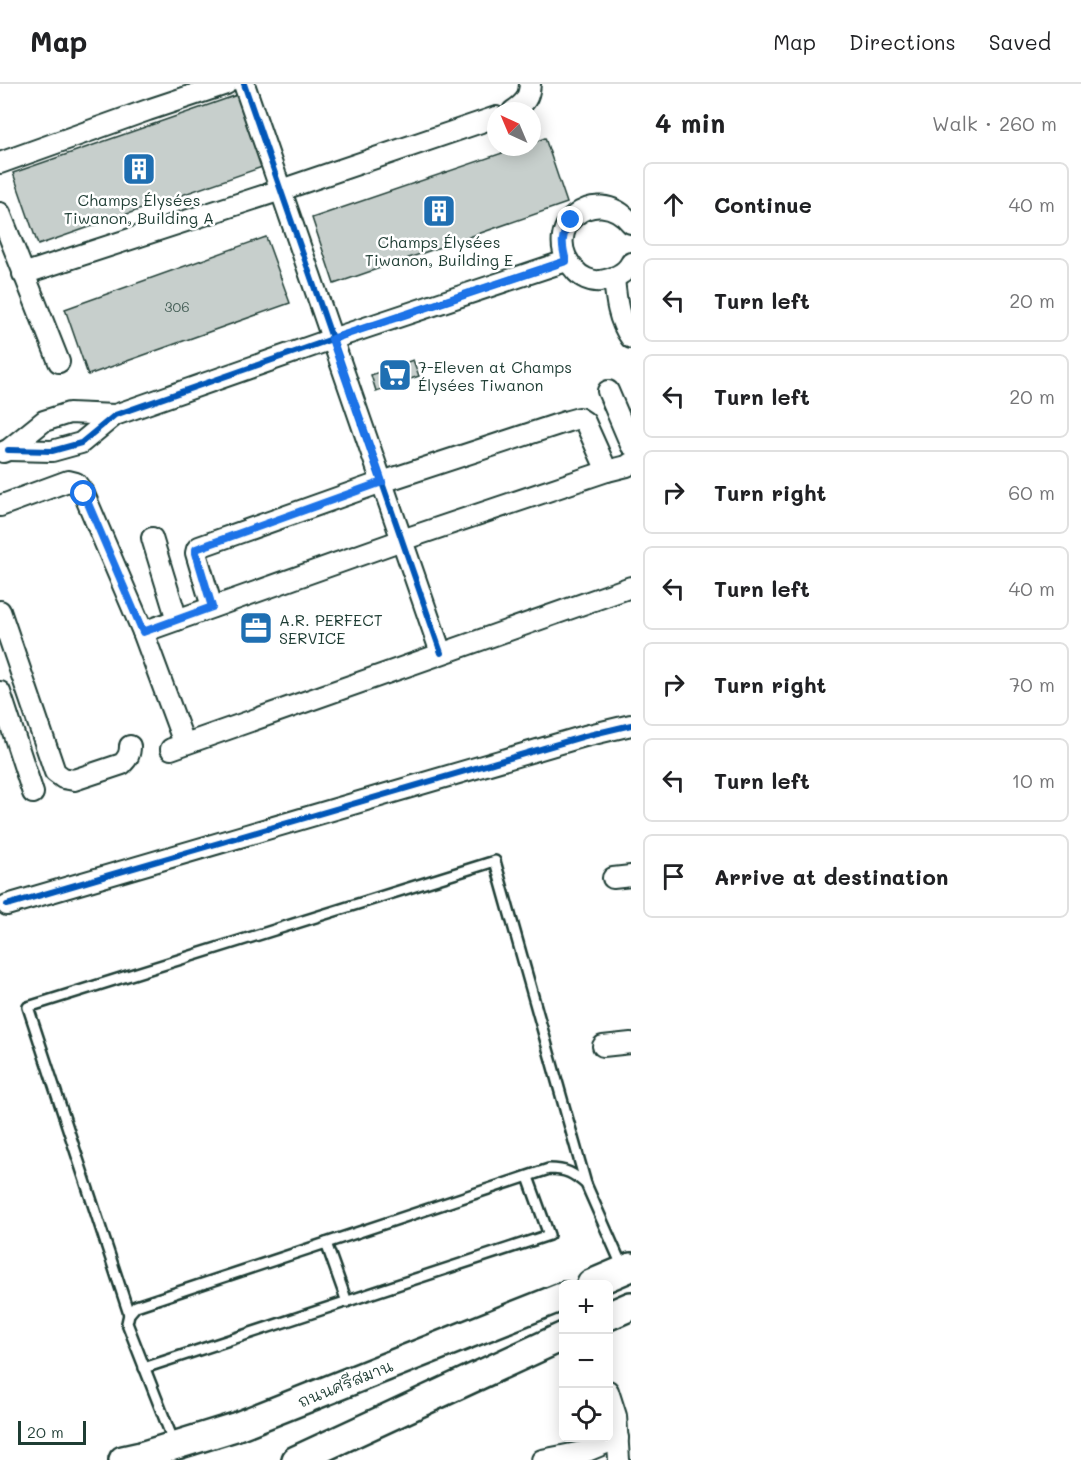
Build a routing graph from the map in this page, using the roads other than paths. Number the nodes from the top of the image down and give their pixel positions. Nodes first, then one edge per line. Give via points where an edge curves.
1 (226, 84) edge
2 (244, 84) edge
3 (530, 84) edge
4 (524, 102) edge
5 (487, 120) edge
6 (0, 163) edge
7 (281, 190) junction
8 (0, 213) edge
9 (631, 223) edge
10 (566, 261) junction
11 (631, 263) edge
12 (23, 274) junction
13 (614, 278) junction
14 (631, 338) edge
15 (332, 339) junction
16 (58, 362) dead end
17 (608, 390) dead end
18 (115, 416) junction
19 (631, 445) edge
20 (4, 452) edge
21 (631, 463) edge
22 (607, 471) junction
23 (382, 482) junction
24 (0, 506) edge
25 (152, 538) dead end
26 (402, 540) junction
27 (631, 587) edge
28 (212, 607) junction
29 (0, 611) edge
30 (177, 621) junction
31 (143, 632) junction
32 (441, 653) junction
33 (0, 692) edge
34 (631, 724) edge
35 (130, 746) dead end
36 (33, 793) dead end
37 (7, 905) dead end
38 (631, 1043) edge
39 (603, 1046) dead end
40 (528, 1177) junction
41 (586, 1184) junction
42 (326, 1243) junction
43 (627, 1269) edge
44 (601, 1280) edge
45 (559, 1298) edge
46 (347, 1302) junction
47 (631, 1306) edge
48 (129, 1314) junction
49 (613, 1314) edge
50 (559, 1338) edge
51 (144, 1368) junction
52 (613, 1405) edge
53 (618, 1438) junction
54 (175, 1446) junction
55 (123, 1460) edge
56 (296, 1460) edge
57 (542, 1460) edge
58 (620, 1460) edge

1 - 6 street
2 - 7 street
3 - 4 street
5 - 7 street
7 - 12 street
7 - 15 street
8 - 12 street
9 - 10 street via 610,207 582,210 563,233
10 - 13 street via 579,275 596,281
10 - 15 street
11 - 13 street
12 - 16 street
13 - 14 street via 616,308
15 - 18 street
15 - 23 street
17 - 19 street
18 - 20 street via 81,443 52,452
18 - 20 street via 69,413 44,421
21 - 22 street
22 - 23 street via 585,422 579,418
22 - 26 street
23 - 26 street
23 - 28 street via 196,549
24 - 31 street via 68,481 76,483
25 - 30 street
26 - 28 street
26 - 32 street
27 - 32 street
28 - 30 street
29 - 35 street via 55,772 74,780 122,764
30 - 31 street
31 - 32 street via 177,744
33 - 36 street
34 - 37 street
38 - 39 street
40 - 41 lane via 561,1169
40 - 42 lane
40 - 46 lane via 549,1235
41 - 43 lane
41 - 48 lane via 495,861 28,1006
42 - 46 lane
42 - 48 lane via 136,1306
43 - 44 main road
45 - 54 main road, ถนนศรีสมาน via 235,1427
46 - 51 lane
47 - 49 main road
48 - 51 lane via 127,1323
50 - 56 main road
51 - 54 lane
52 - 53 street
53 - 57 street via 587,1451
53 - 58 street
54 - 55 main road, ถนนศรีสมาน

